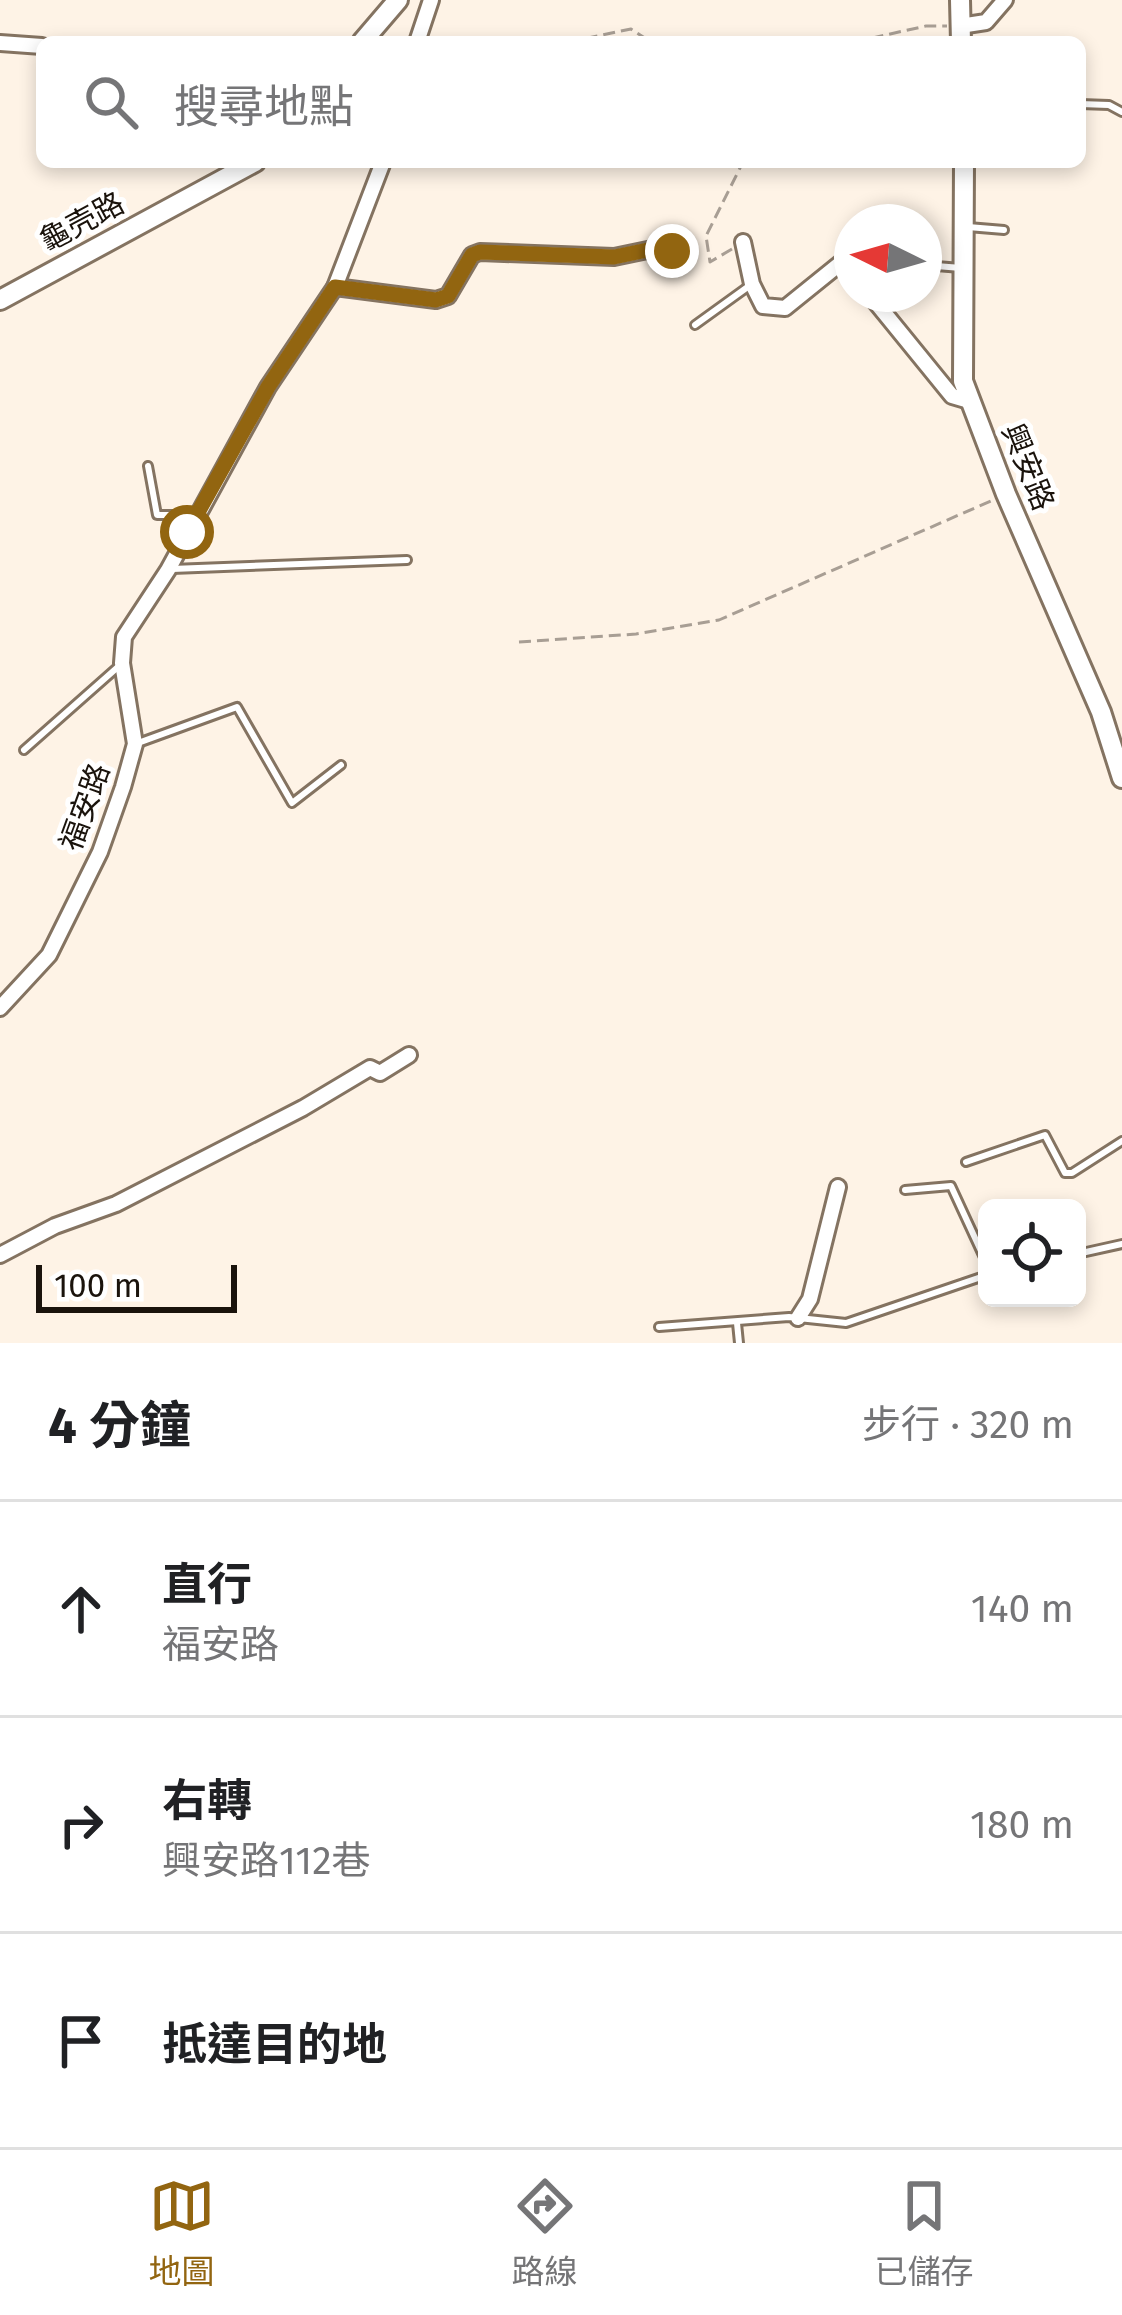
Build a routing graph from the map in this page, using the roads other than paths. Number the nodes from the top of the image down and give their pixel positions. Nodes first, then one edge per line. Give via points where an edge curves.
1 (398, 0) edge
2 (431, 0) edge
3 (960, 0) edge
4 (1005, 0) edge
5 (960, 34) edge
6 (367, 36) edge
7 (419, 36) edge
8 (0, 43) edge
9 (36, 46) edge
10 (1086, 104) edge
11 (1122, 112) edge
12 (244, 168) edge
13 (380, 168) edge
14 (964, 168) edge
15 (964, 226) junction
16 (1004, 230) dead end
17 (743, 242) road end
18 (672, 251) dead end
19 (942, 267) edge
20 (834, 268) edge
21 (964, 268) junction
22 (752, 284) junction
23 (335, 287) junction
24 (0, 300) edge
25 (883, 312) edge
26 (695, 325) dead end
27 (970, 401) junction
28 (148, 466) dead end
29 (196, 515) junction
30 (407, 560) dead end
31 (168, 569) junction
32 (122, 663) junction
33 (1122, 707) edge
34 (1100, 712) junction
35 (135, 744) junction
36 (24, 750) dead end
37 (341, 765) dead end
38 (1122, 778) edge
39 (0, 1008) edge
40 (409, 1055) dead end
41 (1122, 1141) edge
42 (966, 1162) dead end
43 (838, 1187) dead end
44 (905, 1190) dead end
45 (978, 1244) edge
46 (1122, 1244) edge
47 (1086, 1252) edge
48 (0, 1255) edge
49 (978, 1279) edge
50 (798, 1318) junction
51 (737, 1323) junction
52 (659, 1327) dead end
53 (739, 1343) edge

1 - 6 street
2 - 7 street
3 - 5 street
4 - 5 street via 986,22
8 - 9 street
10 - 11 lane
12 - 24 street, 龜壳路
13 - 23 street, 福安路
14 - 15 street, 興安路
15 - 16 lane
15 - 21 street, 興安路
17 - 22 street
18 - 23 street via 480,252 448,296 436,300
19 - 21 lane
20 - 22 street via 776,310 763,306
21 - 27 street, 興安路 via 963,382
22 - 26 lane
23 - 29 street, 福安路
25 - 27 street via 952,396
27 - 34 street, 興安路
28 - 29 lane via 157,515
29 - 31 street, 福安路
30 - 31 lane
31 - 32 street, 福安路 via 124,637
32 - 35 street, 福安路
32 - 36 lane
33 - 34 street
34 - 38 street, 興安路
35 - 37 lane via 237,707 292,803
35 - 39 street, 福安路 via 72,912 49,955
40 - 48 street via 380,1073 370,1067 116,1204
41 - 42 lane via 1072,1173 1037,1135
43 - 50 street
44 - 45 lane via 951,1186
46 - 47 lane
49 - 50 lane via 846,1323
50 - 51 lane
51 - 52 lane
51 - 53 lane

